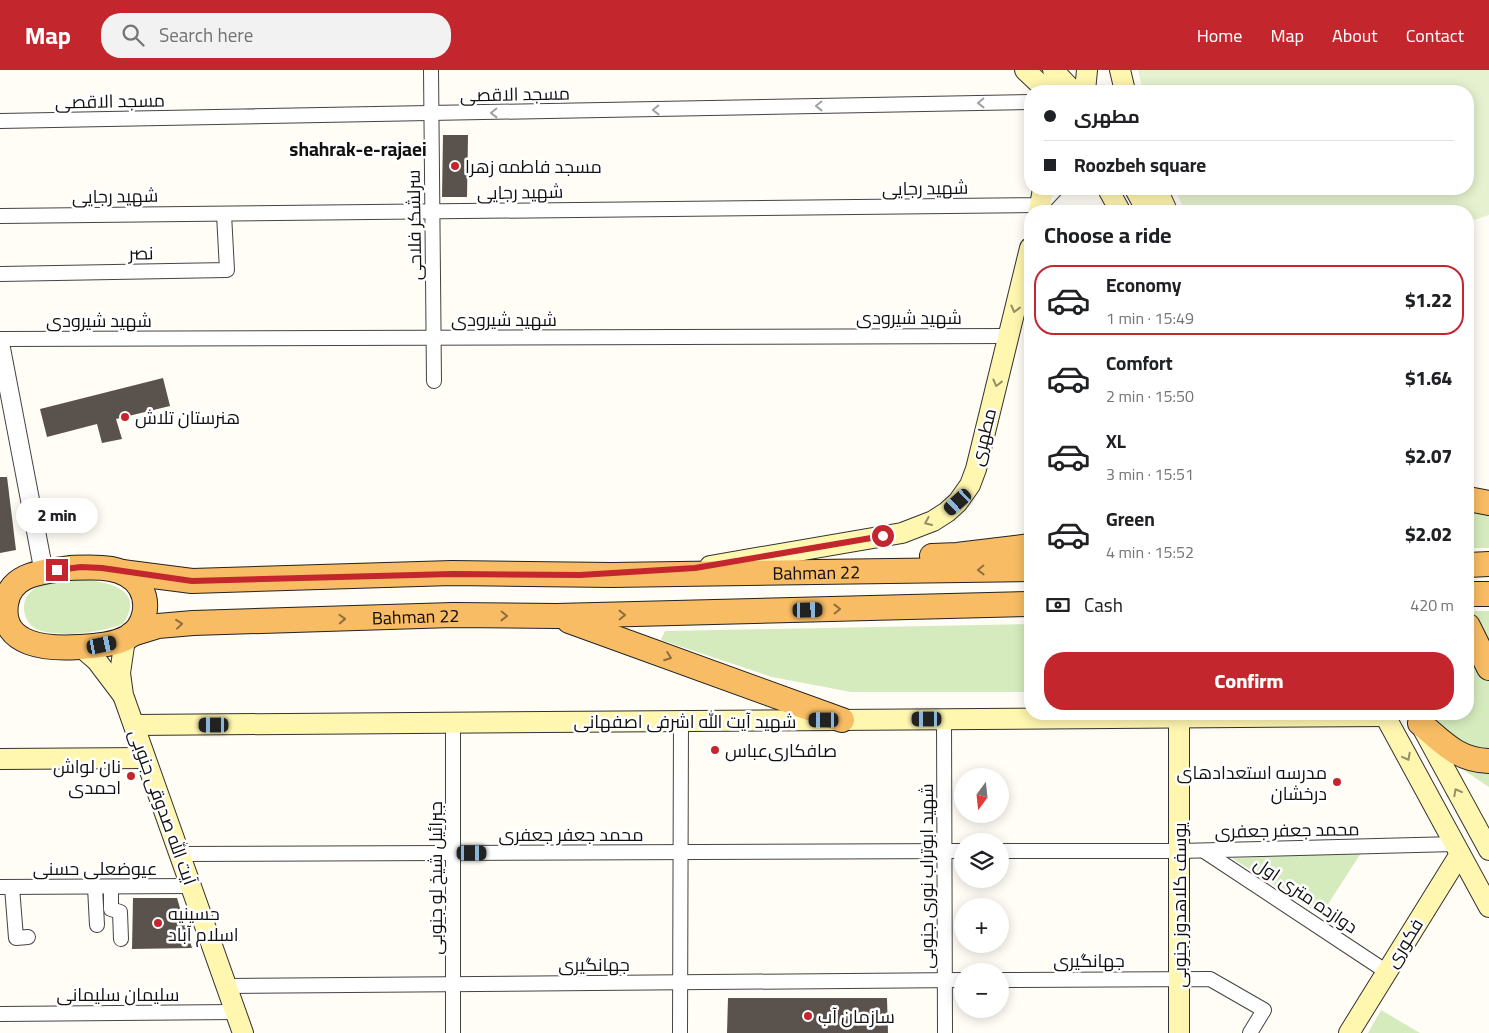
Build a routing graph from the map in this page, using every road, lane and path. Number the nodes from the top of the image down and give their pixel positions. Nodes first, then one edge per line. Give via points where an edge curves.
1 (431, 70) edge
2 (1025, 70) edge
3 (1087, 70) edge
4 (1120, 70) edge
5 (1060, 82) edge
6 (1086, 85) edge
7 (1123, 85) edge
8 (1024, 102) edge
9 (432, 114) junction
10 (0, 122) edge
11 (1043, 198) edge
12 (432, 212) junction
13 (224, 214) junction
14 (0, 216) edge
15 (1024, 272) edge
16 (0, 274) edge
17 (1008, 336) junction
18 (434, 338) junction
19 (0, 339) edge
20 (0, 343) edge
21 (434, 381) dead end
22 (1474, 500) edge
23 (1489, 503) edge
24 (1024, 547) edge
25 (1474, 564) edge
26 (1489, 564) edge
27 (695, 568) junction
28 (1024, 569) edge
29 (122, 572) junction
30 (35, 574) junction
31 (580, 575) junction
32 (0, 579) edge
33 (1024, 604) edge
34 (556, 616) junction
35 (10, 636) edge
36 (129, 636) junction
37 (1474, 638) edge
38 (81, 647) junction
39 (1489, 668) edge
40 (123, 695) junction
41 (1024, 718) edge
42 (944, 719) junction
43 (842, 720) junction
44 (1180, 720) edge
45 (1388, 720) edge
46 (1419, 720) edge
47 (1420, 720) edge
48 (681, 721) junction
49 (453, 723) junction
50 (134, 725) junction
51 (146, 758) junction
52 (0, 759) edge
53 (1489, 761) edge
54 (1485, 842) edge
55 (1457, 849) junction
56 (944, 851) junction
57 (954, 851) edge
58 (1009, 851) edge
59 (1179, 851) junction
60 (1204, 851) junction
61 (680, 852) junction
62 (453, 853) junction
63 (180, 854) junction
64 (111, 886) junction
65 (191, 886) junction
66 (6, 887) edge
67 (95, 887) junction
68 (1479, 889) junction
69 (1489, 908) edge
70 (97, 925) dead end
71 (28, 937) dead end
72 (121, 939) dead end
73 (1387, 972) junction
74 (1179, 979) junction
75 (944, 980) junction
76 (954, 980) edge
77 (1009, 980) edge
78 (680, 982) junction
79 (453, 984) junction
80 (226, 986) junction
81 (235, 1012) junction
82 (0, 1014) edge
83 (243, 1033) edge
84 (453, 1033) edge
85 (680, 1033) edge
86 (945, 1033) edge
87 (1179, 1033) edge
88 (1250, 1033) edge
89 (1349, 1033) edge

1 - 9 street, سرلشکر فلاحی
2 - 5 main road
3 - 6 main road
4 - 7 main road
8 -> 9 street, مسجد الاقصی
9 - 10 street, مسجد الاقصی
9 - 12 street, سرلشکر فلاحی
11 - 12 street, شهید رجایی
12 - 13 street, شهید رجایی
12 - 18 street, سرلشکر فلاحی
13 - 14 street, شهید رجایی
13 - 16 street, نصر via 227,270
15 -> 17 main road, مطهری
17 - 18 street, شهید شیرودی
17 -> 27 main road, مطهری via 976,469 970,485 947,512 902,533
18 - 19 street, شهید شیرودی
18 - 21 street, سرلشکر فلاحی
20 - 30 street
22 - 23 highway
24 - 27 highway via 957,555
25 - 26 highway
27 - 31 highway
28 -> 31 highway, Bahman 22
29 - 30 highway, Bahman 22 via 81,567
29 - 31 highway, Bahman 22 via 192,581 452,574
29 - 36 highway via 137,583 145,600 143,619
30 - 32 highway
30 - 35 highway via 13,587 8,595 6,605 14,631
34 -> 33 highway, Bahman 22
36 -> 34 highway, Bahman 22 via 158,626 193,623 452,615
34 -> 43 highway
35 - 38 highway, Bahman 22 via 48,647
36 - 38 highway, Bahman 22
36 - 40 main road via 120,673
37 - 39 highway
38 - 40 main road via 97,660
40 - 50 main road, آیت الله صدوقی جنوبی
41 - 42 main road, شهید آیت الله اشرفی اصفهانی
42 - 43 main road, شهید آیت الله اشرفی اصفهانی
42 - 56 street, شهید ابوتراب نوری جنوبی
43 - 48 main road, شهید آیت الله اشرفی اصفهانی
44 - 59 main road, یوسف کلاهدوز جنوبی
45 -> 55 main road
54 -> 46 main road
47 - 53 highway via 1457,754
48 - 49 main road, شهید آیت الله اشرفی اصفهانی
48 - 61 street
49 - 50 main road, شهید آیت الله اشرفی اصفهانی
49 - 62 street, جبرائیل شیخ لو جنوبی
50 - 51 main road, آیت الله صدوقی جنوبی
51 - 52 main road
51 - 63 main road, آیت الله صدوقی جنوبی
54 - 68 main road via 1468,824 1457,826 1456,837 1480,881
55 - 60 street, محمد جعفر جعفری
55 - 68 main road
55 - 73 main road, فکوری
56 - 57 street, محمد جعفر جعفری
56 - 61 street, محمد جعفر جعفری
56 - 75 street, شهید ابوتراب نوری جنوبی
58 - 59 street, محمد جعفر جعفری
59 - 60 street, محمد جعفر جعفری
59 - 74 main road, یوسف کلاهدوز جنوبی
60 - 73 street, دوازده متری اول
61 - 62 street, محمد جعفر جعفری
61 - 78 street
62 - 63 street, محمد جعفر جعفری
62 - 79 street, جبرائیل شیخ لو جنوبی
63 - 65 main road, آیت الله صدوقی جنوبی
64 - 65 street, عیوضعلی حسنی
64 - 67 street, عیوضعلی حسنی
64 - 72 street via 111,909 120,912
65 - 80 main road, آیت الله صدوقی جنوبی
66 - 67 street, عیوضعلی حسنی
66 - 71 street via 16,938
67 - 70 street
68 - 69 main road
73 - 89 main road, فکوری
74 - 77 street, جهانگیری
74 - 87 main road, یوسف کلاهدوز جنوبی
74 - 88 street, جهانگیری via 1210,979 1264,1010
75 - 76 street, جهانگیری
75 - 78 street, جهانگیری
75 - 86 street, شهید ابوتراب نوری جنوبی
78 - 79 street, جهانگیری
78 - 85 street
79 - 80 street, جهانگیری
79 - 84 street, جبرائیل شیخ لو جنوبی
80 - 81 main road, آیت الله صدوقی جنوبی
81 - 82 street, سلیمان سلیمانی
81 - 83 main road, آیت الله صدوقی جنوبی

